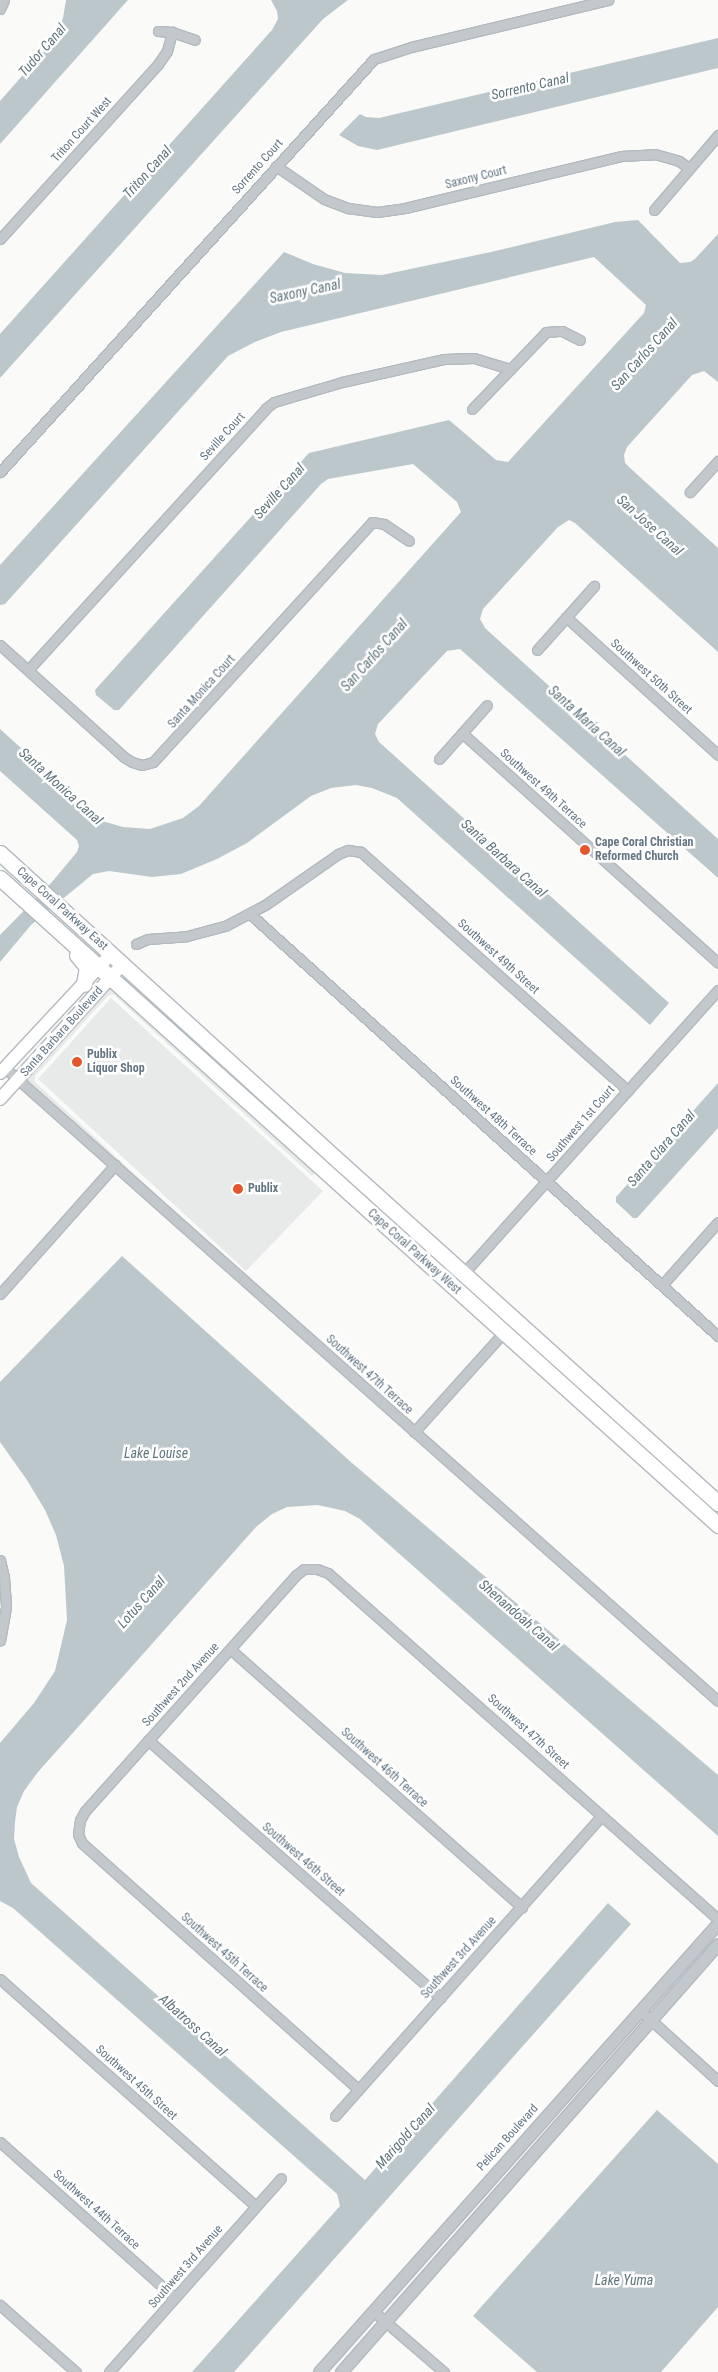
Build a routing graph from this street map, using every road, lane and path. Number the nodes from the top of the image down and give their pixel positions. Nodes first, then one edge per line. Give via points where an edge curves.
1 (4, 0) edge
2 (608, 0) edge
3 (0, 9) edge
4 (158, 31) dead end
5 (172, 32) junction
6 (195, 40) dead end
7 (718, 136) edge
8 (276, 166) junction
9 (689, 168) junction
10 (654, 210) dead end
11 (0, 240) edge
12 (580, 340) dead end
13 (510, 369) junction
14 (472, 409) dead end
15 (718, 463) edge
16 (0, 472) edge
17 (690, 492) dead end
18 (409, 541) dead end
19 (594, 586) dead end
20 (566, 617) junction
21 (0, 646) edge
22 (537, 650) dead end
23 (28, 670) junction
24 (487, 705) dead end
25 (462, 733) junction
26 (718, 755) edge
27 (439, 759) dead end
28 (0, 853) edge
29 (0, 880) edge
30 (250, 914) junction
31 (44, 922) junction
32 (136, 944) dead end
33 (111, 954) junction
34 (718, 963) edge
35 (123, 964) junction
36 (99, 968) junction
37 (110, 978) junction
38 (84, 984) junction
39 (718, 990) edge
40 (2, 1070) edge
41 (18, 1080) junction
42 (628, 1091) junction
43 (0, 1099) edge
44 (250, 1104) junction
45 (115, 1165) junction
46 (343, 1166) junction
47 (547, 1182) junction
48 (372, 1214) junction
49 (718, 1222) edge
50 (463, 1274) junction
51 (662, 1285) junction
52 (0, 1294) edge
53 (504, 1332) junction
54 (718, 1336) edge
55 (596, 1392) junction
56 (414, 1432) junction
57 (718, 1503) edge
58 (718, 1525) edge
59 (0, 1560) edge
60 (318, 1568) joint
61 (0, 1640) edge
62 (230, 1649) junction
63 (718, 1701) edge
64 (148, 1740) junction
65 (602, 1816) junction
66 (78, 1834) joint
67 (522, 1907) junction
68 (718, 1919) edge
69 (718, 1923) edge
70 (718, 1944) edge
71 (0, 1978) edge
72 (440, 1998) junction
73 (640, 2010) junction
74 (651, 2021) junction
75 (718, 2081) edge
76 (358, 2088) junction
77 (334, 2116) dead end
78 (0, 2142) edge
79 (281, 2178) dead end
80 (256, 2206) junction
81 (175, 2298) junction
82 (0, 2305) edge
83 (373, 2311) junction
84 (386, 2321) junction
85 (76, 2372) edge
86 (110, 2372) edge
87 (319, 2372) edge
88 (341, 2372) edge
89 (444, 2372) edge

1 - 3 street
2 - 8 street, Sorrento Court via 383,54 366,65
4 - 5 street
5 - 6 street
5 - 11 street, Triton Court West via 167,51 158,64
7 - 9 street
8 - 9 street, Saxony Court via 324,199 348,208 377,212 621,156 655,154
8 - 16 street, Sorrento Court
9 - 10 street
12 - 13 street via 562,331 546,332
13 - 14 street
13 - 23 street, Seville Court via 474,358 444,358 274,402
15 - 17 street
18 - 23 street, Santa Monica Court via 384,524 372,522 153,762 142,765 132,762
19 - 20 street
20 - 22 street
20 - 26 street, Southwest 50th Street
21 - 23 street, Santa Monica Court
24 - 25 street
25 - 27 street
25 - 34 street, Southwest 49th Terrace
28 - 33 main road, Cape Coral Parkway East
29 - 31 main road, Cape Coral Parkway East
30 - 32 street via 212,930 148,939
30 - 42 street, Southwest 49th Street via 338,854 348,850 361,852
30 - 47 street, Southwest 48th Terrace
31 - 36 main road, Cape Coral Parkway East
31 - 38 main road via 85,964
33 - 35 main road, Cape Coral Parkway East
33 - 36 main road, Santa Barbara Boulevard
35 - 37 main road, Santa Barbara Boulevard
35 - 46 main road, Cape Coral Parkway West
36 - 37 main road, Cape Coral Parkway East
36 - 38 main road, Santa Barbara Boulevard
37 - 41 main road, Santa Barbara Boulevard
37 - 44 main road, Cape Coral Parkway West
38 - 40 main road, Santa Barbara Boulevard
39 - 42 street, Southwest 1st Court
40 - 41 street, Southwest 47th Terrace
41 - 43 main road, Santa Barbara Boulevard
41 - 45 street, Southwest 47th Terrace
42 - 47 street, Southwest 1st Court
44 - 46 main road via 268,1107 323,1157
44 - 48 main road, Cape Coral Parkway West
45 - 52 street
45 - 56 street, Southwest 47th Terrace
46 - 50 main road, Cape Coral Parkway West
47 - 50 street, Southwest 1st Court
47 - 51 street, Southwest 48th Terrace
48 - 50 main road via 386,1217 448,1271
48 - 53 main road, Cape Coral Parkway West
49 - 51 street
50 - 55 main road, Cape Coral Parkway West
51 - 54 street, Southwest 48th Terrace
53 - 55 main road via 517,1333 578,1386
53 - 56 street
53 - 58 main road, Cape Coral Parkway West
55 - 57 main road, Cape Coral Parkway West
56 - 63 street, Southwest 47th Terrace
59 - 61 street via 5,1588
60 - 62 street, Southwest 2nd Avenue via 304,1569 296,1575
60 - 65 street, Southwest 47th Street via 385,1622
62 - 64 street, Southwest 2nd Avenue
62 - 67 street, Southwest 46th Terrace
64 - 66 street, Southwest 2nd Avenue via 85,1810
64 - 72 street, Southwest 46th Street
65 - 67 street, Southwest 3rd Avenue
65 - 68 street, Southwest 47th Street
66 - 76 street, Southwest 45th Terrace via 82,1844
67 - 72 street, Southwest 3rd Avenue
69 - 73 street, Pelican Boulevard
70 - 74 street
71 - 80 street, Southwest 45th Street
72 - 76 street, Southwest 3rd Avenue
73 - 74 street
73 - 83 street, Pelican Boulevard
74 - 75 street
74 - 84 street
76 - 77 street, Southwest 3rd Avenue
78 - 81 street, Southwest 44th Terrace
79 - 80 street, Southwest 3rd Avenue
80 - 81 street, Southwest 3rd Avenue
81 - 86 street, Southwest 3rd Avenue
82 - 85 street
83 - 84 street
83 - 87 street, Pelican Boulevard
84 - 88 street
84 - 89 street

